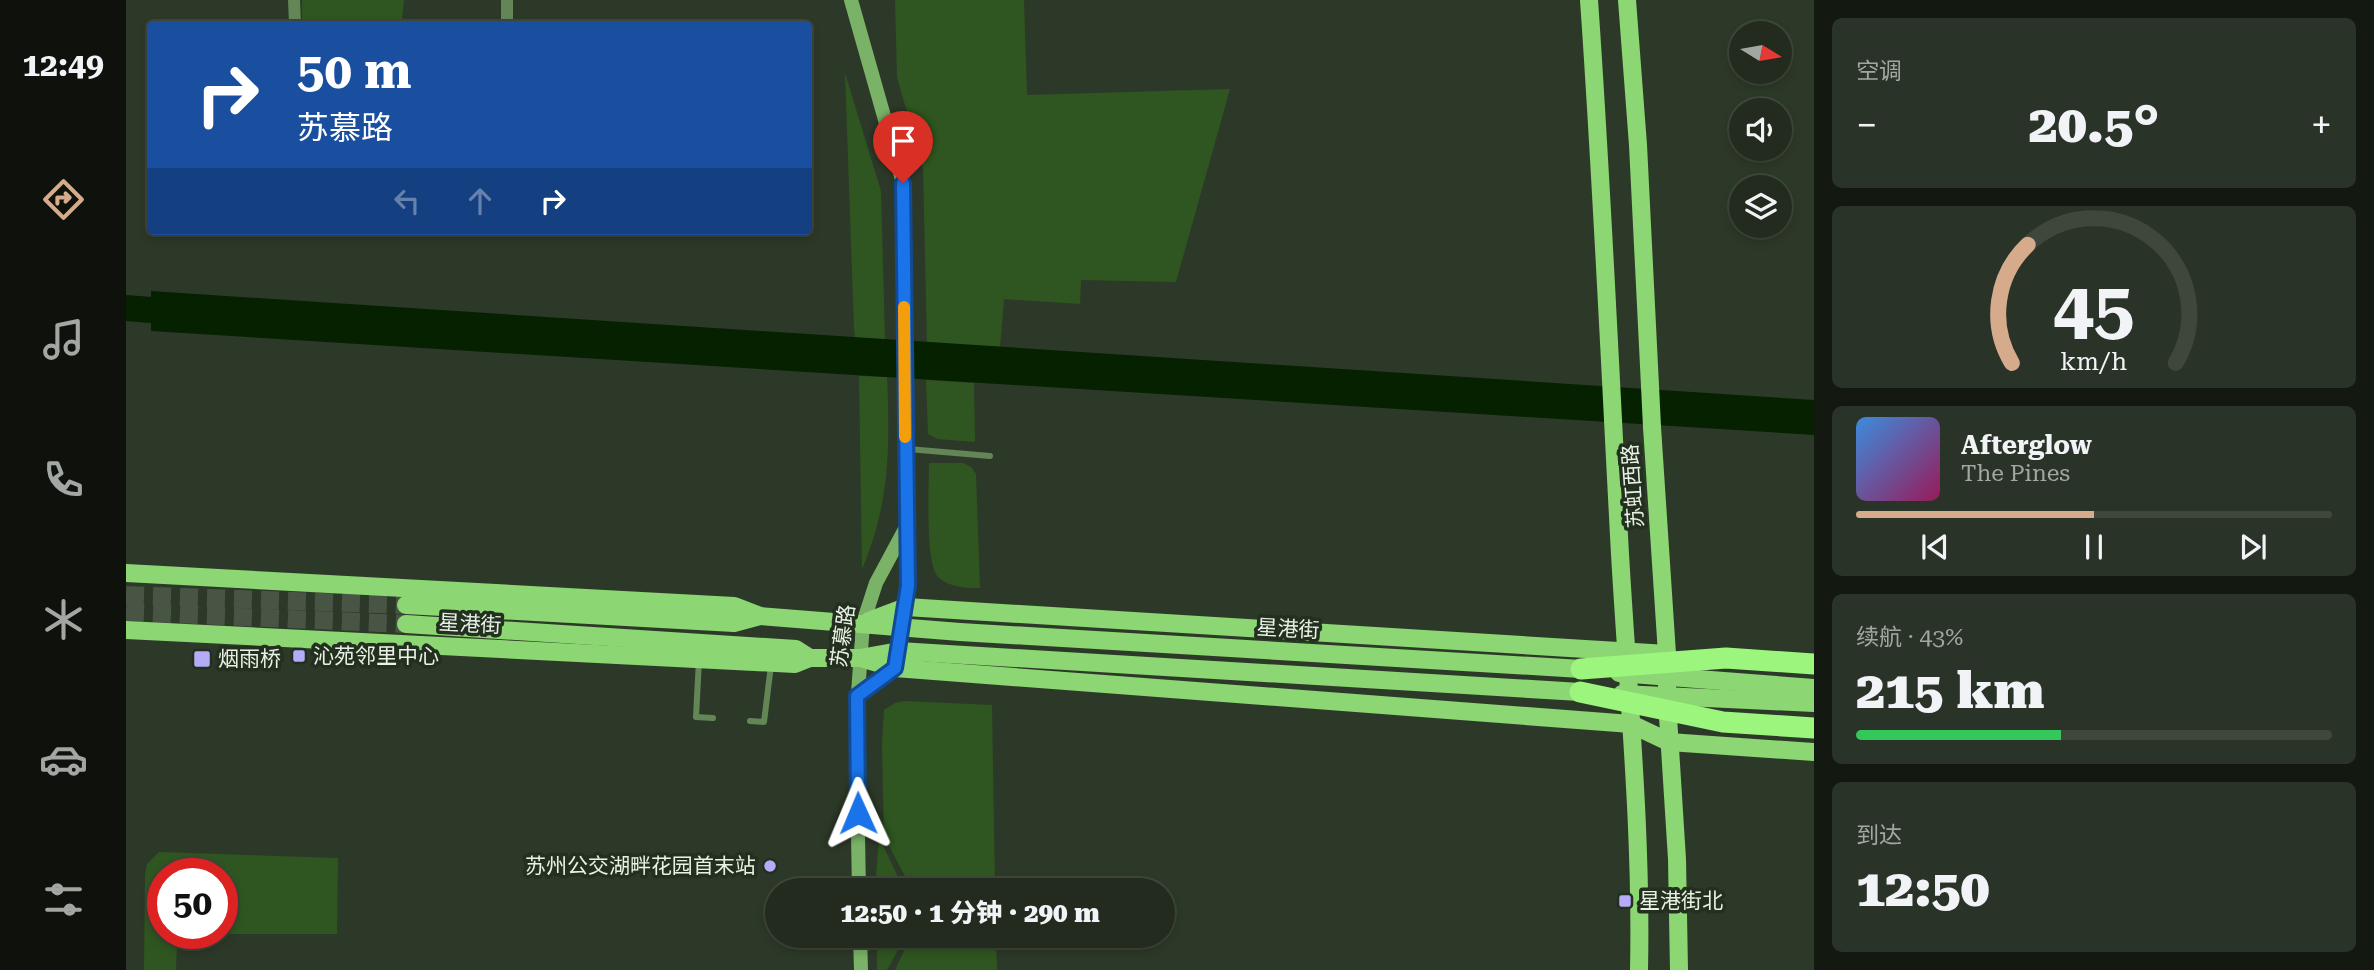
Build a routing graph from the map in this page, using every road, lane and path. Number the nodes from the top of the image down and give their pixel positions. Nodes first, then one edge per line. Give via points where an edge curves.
1 (295, 0) edge
2 (508, 0) edge
3 (850, 0) edge
4 (1590, 0) edge
5 (1627, 0) edge
6 (295, 21) edge
7 (507, 21) edge
8 (906, 449) junction
9 (990, 456) dead end
10 (907, 524) junction
11 (126, 573) edge
12 (406, 605) tunnel mouth
13 (906, 607) junction
14 (760, 616) junction
15 (863, 623) junction
16 (406, 624) tunnel mouth
17 (903, 627) junction
18 (126, 630) edge
19 (1626, 652) junction
20 (1667, 654) junction
21 (699, 658) junction
22 (810, 658) junction
23 (860, 659) junction
24 (897, 660) junction
25 (771, 663) junction
26 (1814, 663) edge
27 (1581, 669) junction
28 (1814, 688) edge
29 (1580, 692) junction
30 (857, 696) junction
31 (1814, 703) edge
32 (713, 718) dead end
33 (750, 721) dead end
34 (1631, 723) junction
35 (1814, 728) edge
36 (1669, 742) junction
37 (1814, 752) edge
38 (859, 878) edge
39 (860, 948) edge
40 (861, 970) edge
41 (1639, 970) edge
42 (1679, 970) edge

1 - 6 street
2 - 7 street
3 - 8 main road, 苏慕路 via 903,183
4 - 19 main road, 苏虹西路
5 - 20 main road, 苏虹西路, bridge
8 - 9 lane
8 - 10 main road, 苏慕路
10 - 13 main road, 苏慕路
10 - 15 main road, 苏慕路 via 876,583
11 - 14 main road, 星港街 via 734,606
12 - 14 main road, 星港街 via 734,623
13 - 15 main road
13 - 17 main road, 苏慕路
13 - 19 main road
14 - 15 main road, 星港街
15 - 17 main road, 星港街
15 - 23 main road, 苏慕路
16 - 22 main road, 星港街 via 796,649
17 - 24 main road, 苏慕路
17 - 27 main road, 星港街
18 - 21 main road, 星港街
19 - 20 main road
19 - 34 main road, 苏虹西路
20 - 36 main road, 苏虹西路
21 - 25 main road, 星港街
21 - 32 lane via 696,717
22 - 23 main road, 星港街
22 - 25 main road, 星港街 via 795,664
23 - 24 main road, 星港街
23 - 30 main road, 苏慕路
24 - 29 main road via 1123,666
24 - 30 main road, 苏慕路
24 - 34 main road
25 - 33 lane via 764,722
26 - 27 highway, bridge via 1726,659
27 - 28 main road, 星港街, bridge
29 - 31 main road, bridge
29 - 35 highway, bridge via 1723,722
30 - 38 main road
34 - 36 main road
34 - 41 main road, 苏虹西路 via 1639,818
36 - 37 main road
36 - 42 main road, 苏虹西路
39 - 40 main road

